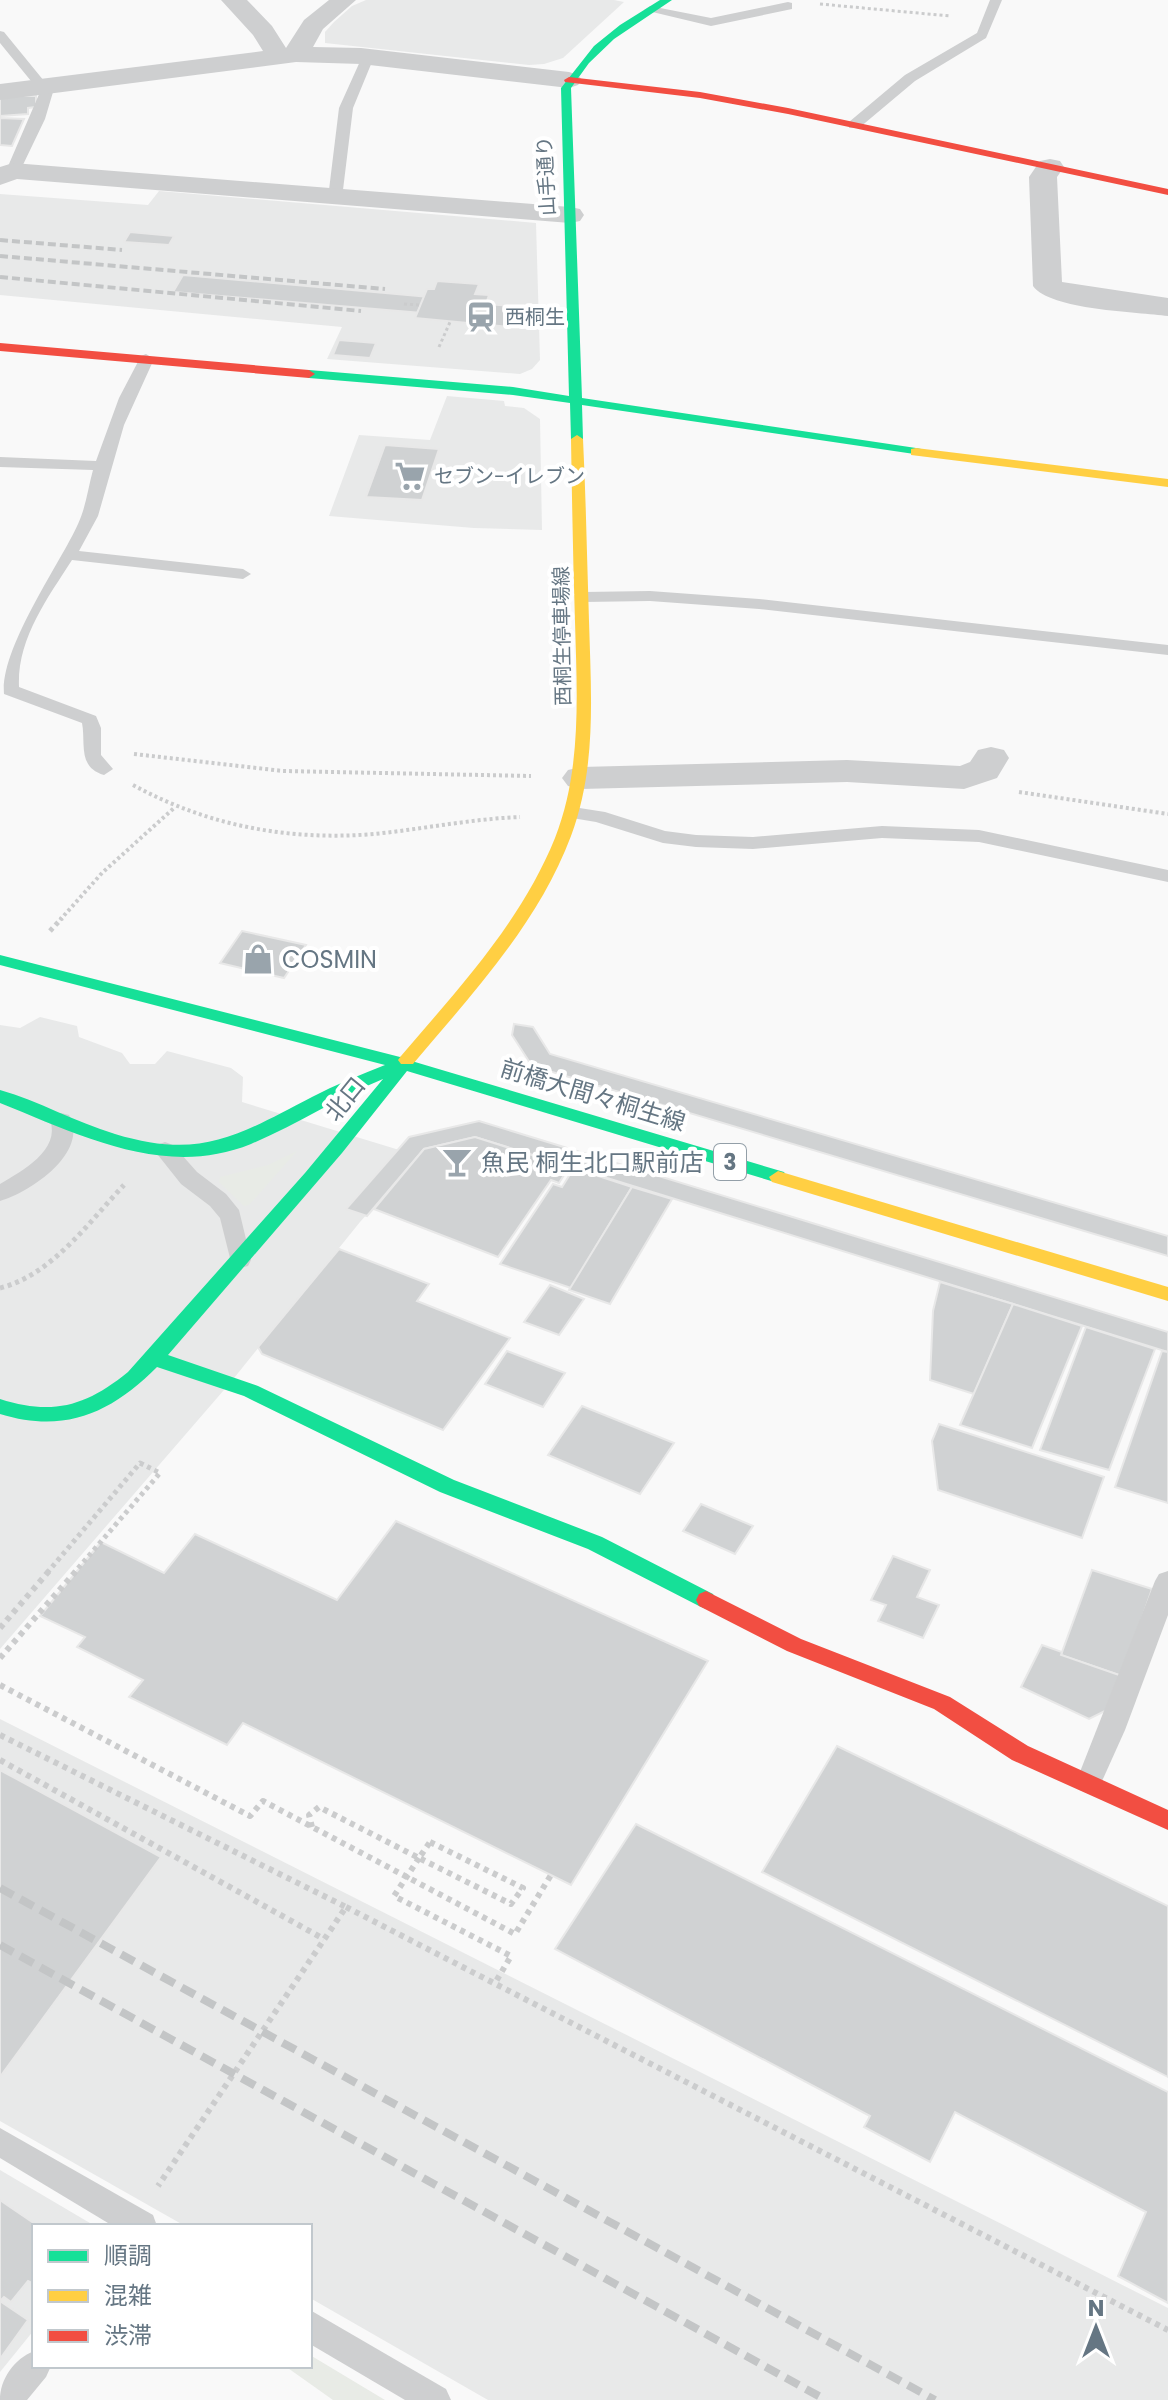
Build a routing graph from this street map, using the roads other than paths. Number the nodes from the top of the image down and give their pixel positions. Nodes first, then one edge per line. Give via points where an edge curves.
1 (233, 0) edge
2 (344, 0) edge
3 (996, 0) edge
4 (654, 4) edge
5 (788, 6) road end
6 (0, 35) edge
7 (287, 55) junction
8 (368, 57) junction
9 (569, 80) junction
10 (43, 86) junction
11 (0, 92) edge
12 (854, 125) junction
13 (1050, 167) junction
14 (7, 174) edge
15 (1168, 192) edge
16 (335, 198) junction
17 (570, 215) junction
18 (1168, 307) edge
19 (0, 347) edge
20 (146, 359) junction
21 (574, 398) junction
22 (0, 462) edge
23 (102, 466) junction
24 (1168, 483) edge
25 (68, 555) junction
26 (243, 574) dead end
27 (584, 597) junction
28 (1168, 650) edge
29 (21, 696) junction
30 (0, 699) edge
31 (977, 768) road end
32 (104, 769) road end
33 (581, 778) junction
34 (573, 813) junction
35 (1168, 876) edge
36 (0, 960) edge
37 (403, 1064) junction
38 (0, 1096) edge
39 (61, 1120) junction
40 (165, 1150) junction
41 (0, 1193) edge
42 (240, 1260) junction
43 (1168, 1294) edge
44 (151, 1357) junction
45 (0, 1406) edge
46 (1168, 1581) edge
47 (1089, 1782) junction
48 (1168, 1820) edge
49 (0, 2142) edge
50 (139, 2224) edge
51 (312, 2327) edge
52 (33, 2368) edge
53 (7, 2400) edge
54 (435, 2400) edge

1 - 7 street
2 - 7 street
3 - 12 lane via 982,35 910,78
4 - 5 lane via 711,22
4 - 9 street
6 - 10 lane
7 - 8 street
7 - 10 street
8 - 9 street
8 - 16 lane via 346,108
9 - 12 street via 700,95
9 - 17 street, 山手通り via 565,95
10 - 11 street
10 - 14 lane via 47,92 38,119
12 - 13 street
13 - 15 street
13 - 18 street via 1043,177 1048,286 1060,293
14 - 16 street
16 - 17 street
17 - 21 street, 山手通り
19 - 20 street
20 - 21 street
20 - 23 lane via 125,399
21 - 24 street via 950,457
21 - 27 street, 西桐生停車場線
22 - 23 lane
23 - 25 lane via 85,528
25 - 26 lane
25 - 29 lane via 11,637 5,675 10,690
27 - 28 lane via 759,604
27 - 33 street, 西桐生停車場線 via 586,735
29 - 30 lane
29 - 32 lane via 90,720 90,757
31 - 33 street
33 - 34 street, 西桐生停車場線
34 - 35 lane via 696,841 753,843 882,832 979,836
34 - 37 street, 西桐生停車場線 via 549,868 485,968
36 - 37 street, 前橋大間々桐生線 / 3
37 - 40 street, 北口 / 北口 via 251,1138 221,1148
37 - 42 street, 北口 / 北口
37 - 43 street, 前橋大間々桐生線 / 3
38 - 39 street, 北口 / 北口
39 - 40 street, 北口 / 北口 via 116,1141
39 - 41 lane via 65,1134 58,1149 27,1179
40 - 42 lane via 231,1216
42 - 44 street, 北口 / 北口
44 - 45 street, 北口 / 北口 via 108,1399 79,1412 52,1417
44 - 47 street via 251,1391 447,1486 595,1543 794,1645 942,1703 1020,1753
46 - 47 lane
47 - 48 street
49 - 50 lane
51 - 54 lane
52 - 53 lane

